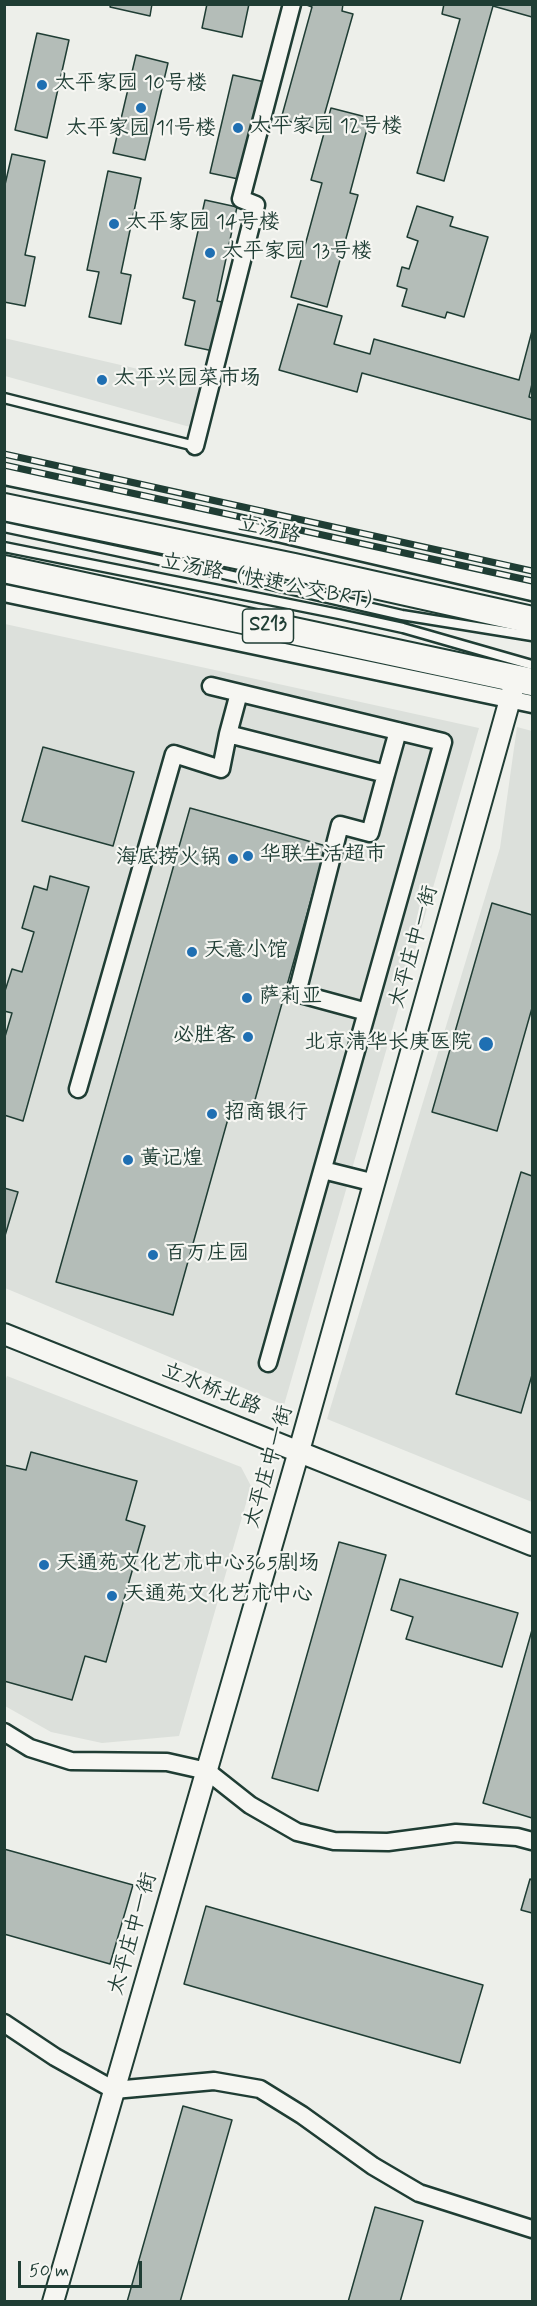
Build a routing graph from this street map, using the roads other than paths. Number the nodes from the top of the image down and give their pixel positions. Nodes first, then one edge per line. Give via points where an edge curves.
1 (292, 4) edge
2 (4, 398) edge
3 (195, 446) joint
4 (4, 476) edge
5 (4, 507) edge
6 (4, 527) edge
7 (4, 547) edge
8 (4, 569) edge
9 (532, 592) edge
10 (4, 593) edge
11 (532, 620) edge
12 (523, 681) edge
13 (210, 686) dead end
14 (239, 693) junction
15 (532, 704) edge
16 (398, 732) junction
17 (228, 734) junction
18 (386, 774) junction
19 (367, 1012) junction
20 (78, 1089) dead end
21 (323, 1170) junction
22 (375, 1183) junction
23 (4, 1334) edge
24 (268, 1363) dead end
25 (299, 1450) junction
26 (532, 1545) edge
27 (4, 1732) edge
28 (207, 1771) junction
29 (532, 1841) edge
30 (4, 2023) edge
31 (114, 2090) junction
32 (532, 2229) edge
33 (52, 2301) edge

1 - 3 street via 241,199 256,205
2 - 3 lane
4 - 9 street, 立汤路 via 282,534
5 - 11 main road, 立汤路
6 - 11 lane, 立汤路（快速公交BRT） via 402,615
7 - 12 lane, 立汤路（快速公交BRT） via 402,628
8 - 12 main road, S213
10 - 12 street, S213
12 - 15 street, S213
12 - 22 street, 太平庄中一街
13 - 14 street
14 - 16 street
14 - 17 street
16 - 18 street
16 - 19 street via 443,742
17 - 18 street
17 - 20 street via 221,769 174,754
18 - 19 street via 370,833 340,825 297,993
19 - 21 street
21 - 22 street
21 - 24 street
22 - 25 street, 太平庄中一街
23 - 25 street, 立水桥北路
25 - 26 street, 立水桥北路
25 - 28 street, 太平庄中一街
27 - 28 street via 30,1748 71,1761 167,1762
28 - 29 street via 250,1805 297,1832 334,1841 388,1842 456,1833
28 - 31 street, 太平庄中一街
30 - 31 street
31 - 32 street via 214,2081 261,2088 419,2193
31 - 33 street, 太平庄中一街

